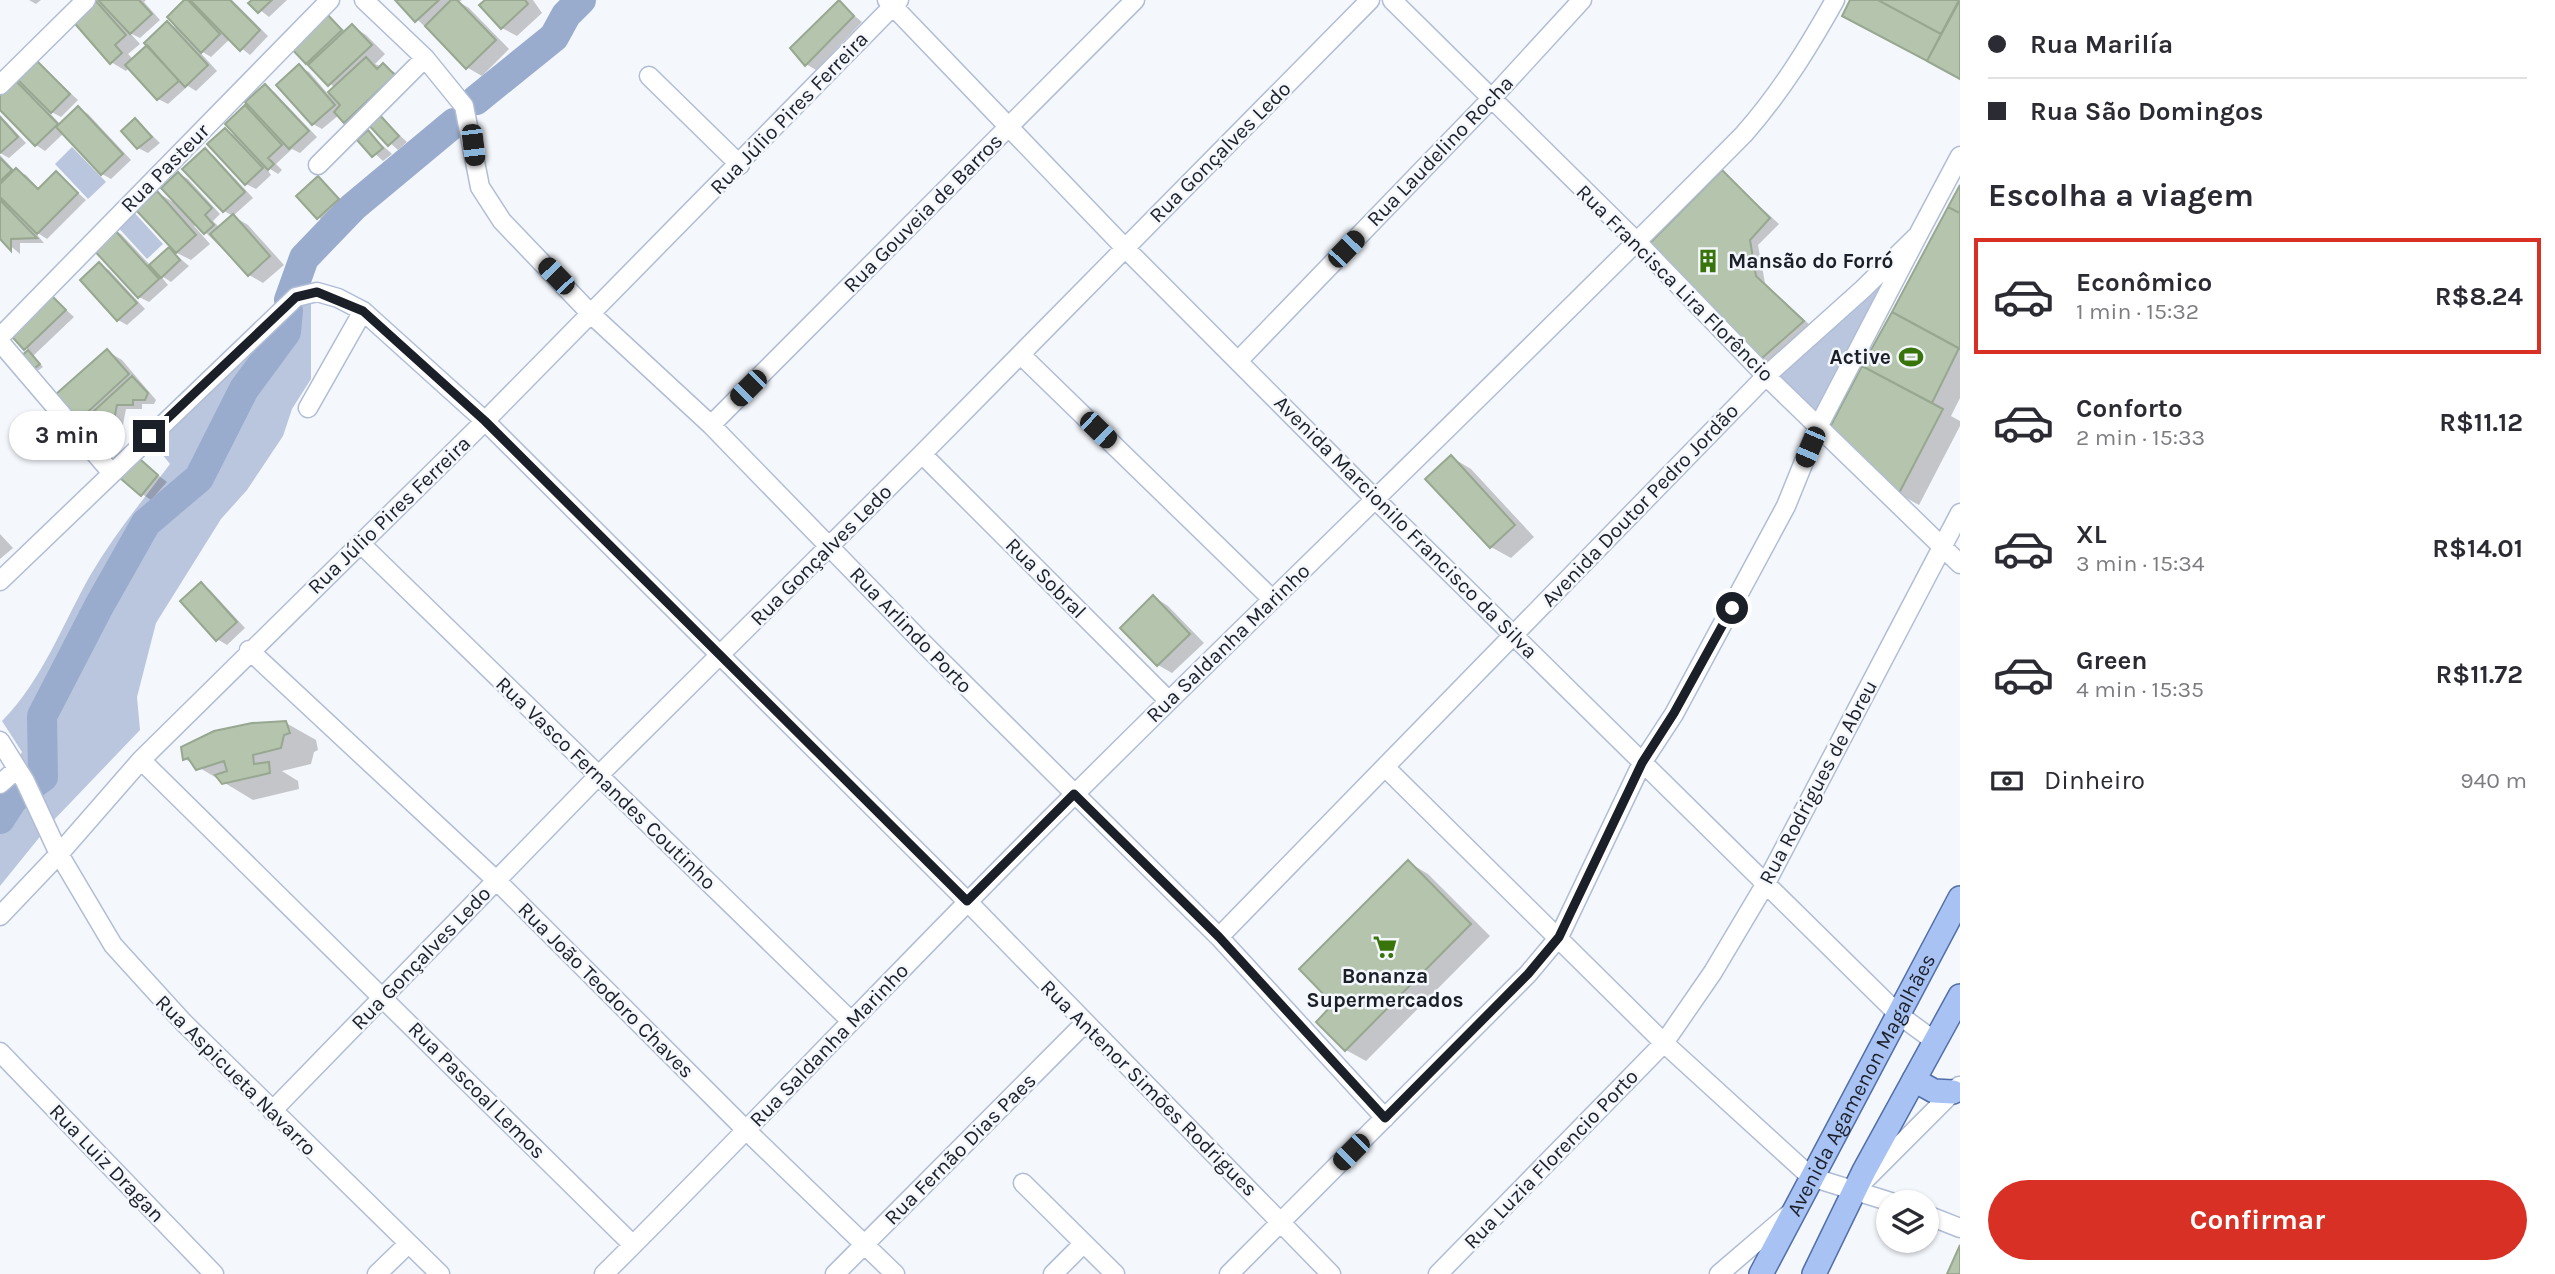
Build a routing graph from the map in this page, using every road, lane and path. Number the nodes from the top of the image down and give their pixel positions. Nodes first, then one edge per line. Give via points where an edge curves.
1 (86, 0) edge
2 (330, 0) edge
3 (364, 0) edge
4 (1135, 0) edge
5 (1370, 0) edge
6 (1392, 0) edge
7 (1583, 0) edge
8 (1835, 0) edge
9 (893, 2) edge
10 (425, 58) junction
11 (649, 76) dead end
12 (0, 85) edge
13 (1491, 99) junction
14 (1008, 127) junction
15 (1960, 156) edge
16 (318, 165) dead end
17 (740, 165) junction
18 (1918, 235) junction
19 (1637, 243) junction
20 (1125, 248) junction
21 (363, 311) junction
22 (591, 314) junction
23 (0, 337) edge
24 (0, 342) edge
25 (1021, 355) junction
26 (1238, 361) junction
27 (1766, 376) junction
28 (308, 408) dead end
29 (485, 421) junction
30 (711, 425) junction
31 (1818, 427) junction
32 (922, 454) junction
33 (111, 472) junction
34 (1376, 500) junction
35 (1960, 513) edge
36 (361, 544) junction
37 (830, 546) junction
38 (1942, 546) junction
39 (1960, 564) edge
40 (0, 581) edge
41 (1272, 599) junction
42 (1515, 634) junction
43 (249, 650) junction
44 (720, 656) junction
45 (1169, 701) junction
46 (2, 748) edge
47 (141, 760) junction
48 (1642, 763) junction
49 (1385, 767) junction
50 (598, 776) junction
51 (24, 781) junction
52 (0, 784) edge
53 (1074, 794) junction
54 (59, 854) junction
55 (497, 881) junction
56 (1766, 883) junction
57 (1960, 898) edge
58 (967, 901) junction
59 (0, 916) edge
60 (1219, 937) junction
61 (1559, 937) junction
62 (383, 996) junction
63 (1960, 996) edge
64 (1899, 1015) junction
65 (851, 1021) junction
66 (1084, 1024) junction
67 (1936, 1042) junction
68 (1664, 1043) junction
69 (0, 1052) edge
70 (1914, 1080) junction
71 (1957, 1089) edge
72 (272, 1111) junction
73 (1385, 1118) junction
74 (747, 1131) junction
75 (1811, 1177) junction
76 (1023, 1183) dead end
77 (1855, 1190) junction
78 (1876, 1197) edge
79 (1797, 1207) junction
80 (1939, 1219) edge
81 (1282, 1222) junction
82 (1960, 1227) edge
83 (408, 1244) junction
84 (865, 1244) junction
85 (1083, 1244) junction
86 (633, 1245) junction
87 (214, 1274) edge
88 (377, 1274) edge
89 (440, 1274) edge
90 (604, 1274) edge
91 (835, 1274) edge
92 (895, 1274) edge
93 (1053, 1274) edge
94 (1115, 1274) edge
95 (1230, 1274) edge
96 (1331, 1274) edge
97 (1438, 1274) edge
98 (1719, 1274) edge
99 (1761, 1274) edge
100 (1814, 1274) edge

1 - 12 street
2 - 23 street, Rua Pasteur
3 - 10 street, Rua Arlindo Porto
4 - 14 street, Rua Gouveia de Barros
5 - 20 street, Rua Gonçalves Ledo
6 - 13 street, Rua Francisca Lira Florêncio
7 - 13 street, Rua Laudelino Rocha
8 - 19 street, Rua Saldanha Marinho via 1776,98
9 - 14 street, Avenida Marcionilo Francisco da Silva
9 - 17 street, Rua Júlio Pires Ferreira
10 - 16 street
10 - 22 street, Rua Arlindo Porto via 464,106 480,187 488,203
11 - 17 street
13 - 19 street, Rua Francisca Lira Florêncio
13 - 26 street, Rua Laudelino Rocha
14 - 20 street, Avenida Marcionilo Francisco da Silva
14 - 30 street, Rua Gouveia de Barros
15 - 18 street, Avenida Doutor Pedro Jordão
17 - 22 street, Rua Júlio Pires Ferreira
18 - 27 street, Avenida Doutor Pedro Jordão
18 - 31 street
19 - 27 street, Rua Francisca Lira Florêncio
19 - 34 street, Rua Saldanha Marinho
20 - 25 street, Rua Gonçalves Ledo
20 - 26 street, Avenida Marcionilo Francisco da Silva
21 - 28 street
21 - 29 street, Rua Antenor Simões Rodrigues
21 - 33 street, Rua Antenor Simões Rodrigues via 317,292 296,297
22 - 29 street, Rua Júlio Pires Ferreira
22 - 30 street, Rua Arlindo Porto
24 - 33 street
25 - 32 street, Rua Gonçalves Ledo
25 - 41 street
26 - 34 street, Avenida Marcionilo Francisco da Silva
27 - 31 street, Rua Francisca Lira Florêncio
27 - 42 street, Avenida Doutor Pedro Jordão
29 - 36 street, Rua Júlio Pires Ferreira
29 - 44 street, Rua Antenor Simões Rodrigues
30 - 37 street, Rua Arlindo Porto
31 - 38 street, Rua Francisca Lira Florêncio
31 - 48 street via 1786,506
32 - 37 street, Rua Gonçalves Ledo
32 - 45 street, Rua Sobral
33 - 40 street
34 - 41 street, Rua Saldanha Marinho
34 - 42 street, Avenida Marcionilo Francisco da Silva
35 - 38 street, Rua Rodrigues de Abreu
36 - 43 street, Rua Júlio Pires Ferreira
36 - 50 street, Rua Vasco Fernandes Coutinho
37 - 44 street, Rua Gonçalves Ledo
37 - 53 street, Rua Arlindo Porto
38 - 39 street, Rua Francisca Lira Florêncio
38 - 56 street, Rua Rodrigues de Abreu
41 - 45 street, Rua Saldanha Marinho
42 - 48 street, Avenida Marcionilo Francisco da Silva
42 - 49 street, Avenida Doutor Pedro Jordão
43 - 47 street, Rua Júlio Pires Ferreira
43 - 55 street, Rua João Teodoro Chaves
44 - 50 street, Rua Gonçalves Ledo
44 - 58 street, Rua Antenor Simões Rodrigues
45 - 53 street, Rua Saldanha Marinho
46 - 51 street, Rua Aspicueta Navarro
47 - 54 street, Rua Júlio Pires Ferreira
47 - 62 street, Rua Pascoal Lemos
48 - 56 street, Avenida Marcionilo Francisco da Silva
48 - 61 street
49 - 60 street, Avenida Doutor Pedro Jordão
49 - 61 street
50 - 55 street, Rua Gonçalves Ledo
50 - 65 street, Rua Vasco Fernandes Coutinho
51 - 52 street
51 - 54 street, Rua Aspicueta Navarro
53 - 58 street, Rua Saldanha Marinho
53 - 60 street, Rua Arlindo Porto
54 - 59 street
54 - 72 street, Rua Aspicueta Navarro via 113,945 147,986
55 - 62 street, Rua Gonçalves Ledo
55 - 74 street, Rua João Teodoro Chaves
56 - 64 street, Avenida Marcionilo Francisco da Silva
56 - 68 street, Rua Rodrigues de Abreu
57 - 64 main road, Avenida Agamenon Magalhães
58 - 65 street, Rua Saldanha Marinho
58 - 66 street, Rua Antenor Simões Rodrigues
60 - 73 street, Rua Arlindo Porto
61 - 68 street
61 - 73 street
62 - 72 street, Rua Gonçalves Ledo
62 - 86 street, Rua Pascoal Lemos
63 - 67 main road, Avenida Agamenon Magalhães
64 - 67 street, Avenida Marcionilo Francisco da Silva
64 - 75 main road, Avenida Agamenon Magalhães
65 - 74 street, Rua Saldanha Marinho
66 - 81 street, Rua Antenor Simões Rodrigues
66 - 84 street, Rua Fernão Dias Paes
67 - 70 main road, Avenida Agamenon Magalhães
68 - 75 street
68 - 97 street, Rua Luzia Florencio Porto
69 - 87 street, Rua Luiz Dragan
70 - 71 main road via 1934,1091
70 - 77 main road, Avenida Agamenon Magalhães
71 - 77 street
72 - 83 street, Rua Aspicueta Navarro
73 - 81 street
74 - 84 street, Rua João Teodoro Chaves
74 - 86 street, Rua Saldanha Marinho
75 - 77 street
75 - 79 main road, Avenida Agamenon Magalhães
76 - 85 street
77 - 78 street
77 - 100 main road, Avenida Agamenon Magalhães
79 - 98 street
79 - 99 main road, Avenida Agamenon Magalhães
80 - 82 street
81 - 95 street
81 - 96 street, Rua Antenor Simões Rodrigues
83 - 88 street
83 - 89 street, Rua Aspicueta Navarro
84 - 91 street, Rua Fernão Dias Paes
84 - 92 street, Rua João Teodoro Chaves
85 - 93 street
85 - 94 street
86 - 90 street, Rua Saldanha Marinho

